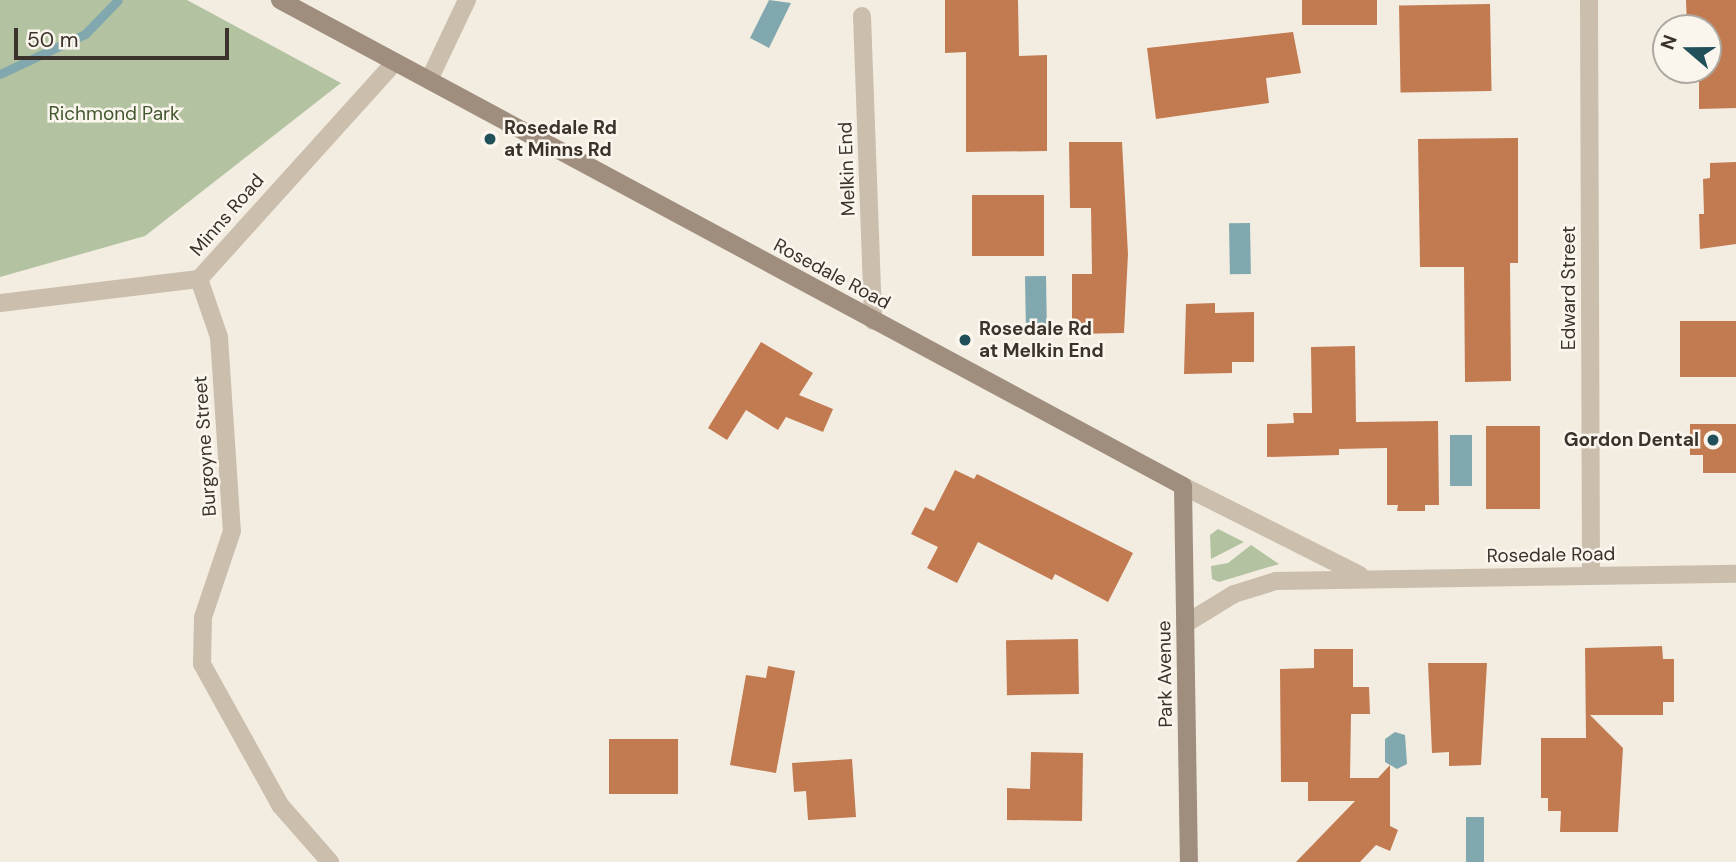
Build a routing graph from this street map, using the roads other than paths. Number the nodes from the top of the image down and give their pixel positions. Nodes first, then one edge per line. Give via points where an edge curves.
1 (281, 0) edge
2 (467, 0) edge
3 (1589, 0) edge
4 (862, 16) dead end
5 (394, 63) junction
6 (429, 80) junction
7 (199, 279) junction
8 (0, 303) edge
9 (873, 321) junction
10 (1183, 486) junction
11 (1736, 574) edge
12 (1591, 575) junction
13 (1367, 578) junction
14 (1185, 624) junction
15 (330, 862) edge
16 (1189, 862) edge

1 - 5 street, Rosedale Road
2 - 6 street
3 - 12 street, Edward Street
4 - 9 street, Melkin End
5 - 6 street, Rosedale Road
5 - 7 street, Minns Road
6 - 9 street, Rosedale Road
7 - 8 street, Minns Road
7 - 15 street, Burgoyne Street via 219,337 232,531 203,617 201,664 280,805
9 - 10 street, Rosedale Road
10 - 13 street, Rosedale Road
10 - 14 street, Park Avenue
11 - 12 street, Rosedale Road
12 - 13 street, Rosedale Road
13 - 14 street, Rosedale Road via 1255,586
14 - 16 street, Park Avenue

